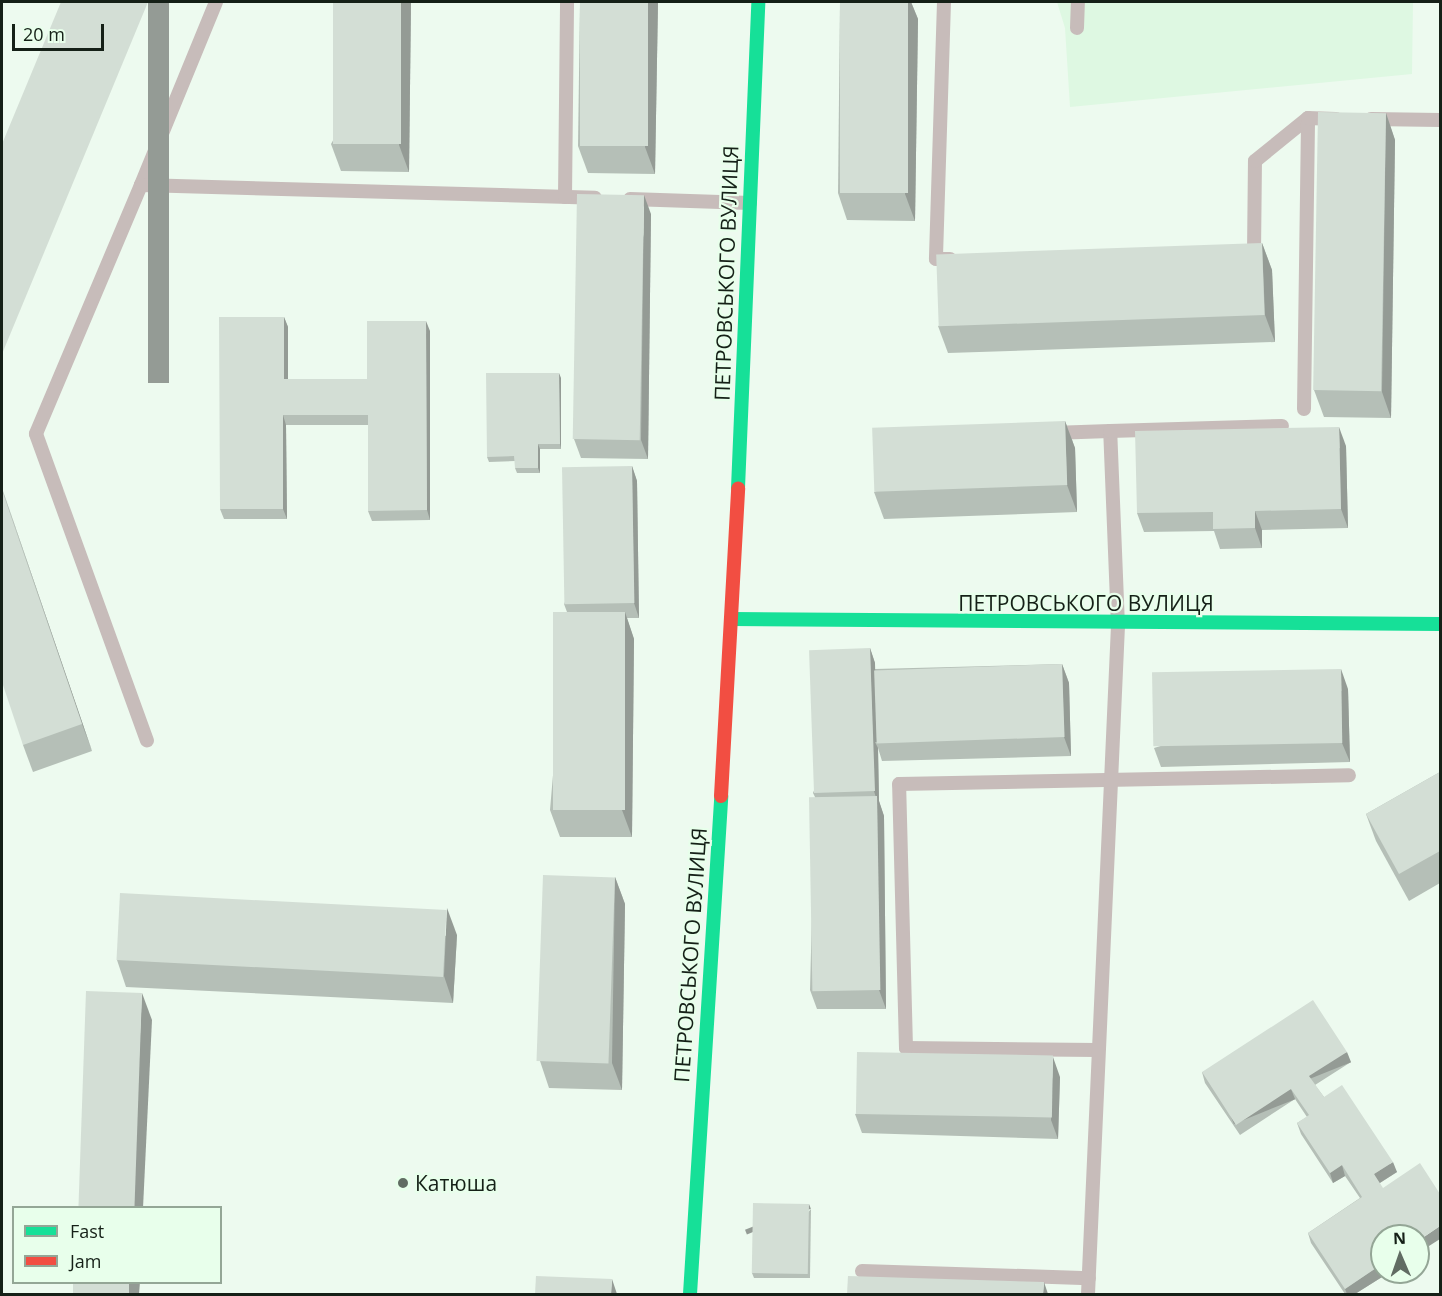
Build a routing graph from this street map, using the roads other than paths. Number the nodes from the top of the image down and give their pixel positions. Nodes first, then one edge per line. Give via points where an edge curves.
1 (216, 2) edge
2 (567, 2) edge
3 (758, 2) edge
4 (944, 2) edge
5 (1078, 2) edge
6 (1077, 28) dead end
7 (1308, 118) junction
8 (1440, 120) edge
9 (141, 185) junction
10 (565, 197) junction
11 (750, 203) junction
12 (1230, 254) edge
13 (972, 258) edge
14 (1304, 409) dead end
15 (1282, 426) edge
16 (1110, 431) junction
17 (1030, 434) edge
18 (732, 619) junction
19 (1440, 624) edge
20 (1118, 626) junction
21 (147, 741) dead end
22 (1349, 775) dead end
23 (1111, 779) junction
24 (1097, 1050) junction
25 (862, 1271) dead end
26 (1089, 1278) junction
27 (690, 1294) edge
28 (1088, 1294) edge

1 - 9 lane
2 - 10 lane
3 - 11 main road, ПЕТРОВСЬКОГО ВУЛИЦЯ
4 - 13 lane via 936,259
5 - 6 lane
7 - 8 lane
7 - 12 lane via 1255,161 1254,254
7 - 14 lane
9 - 10 lane
9 - 21 lane via 36,434
10 - 11 lane
11 - 18 main road, ПЕТРОВСЬКОГО ВУЛИЦЯ
15 - 16 lane
16 - 17 lane
16 - 20 lane
18 - 20 main road, ПЕТРОВСЬКОГО ВУЛИЦЯ
18 - 27 main road, ПЕТРОВСЬКОГО ВУЛИЦЯ
19 - 20 main road, ПЕТРОВСЬКОГО ВУЛИЦЯ
20 - 23 lane
22 - 23 lane
23 - 24 lane
23 - 24 lane via 899,784 906,1048
24 - 26 lane
25 - 26 lane
26 - 28 lane

